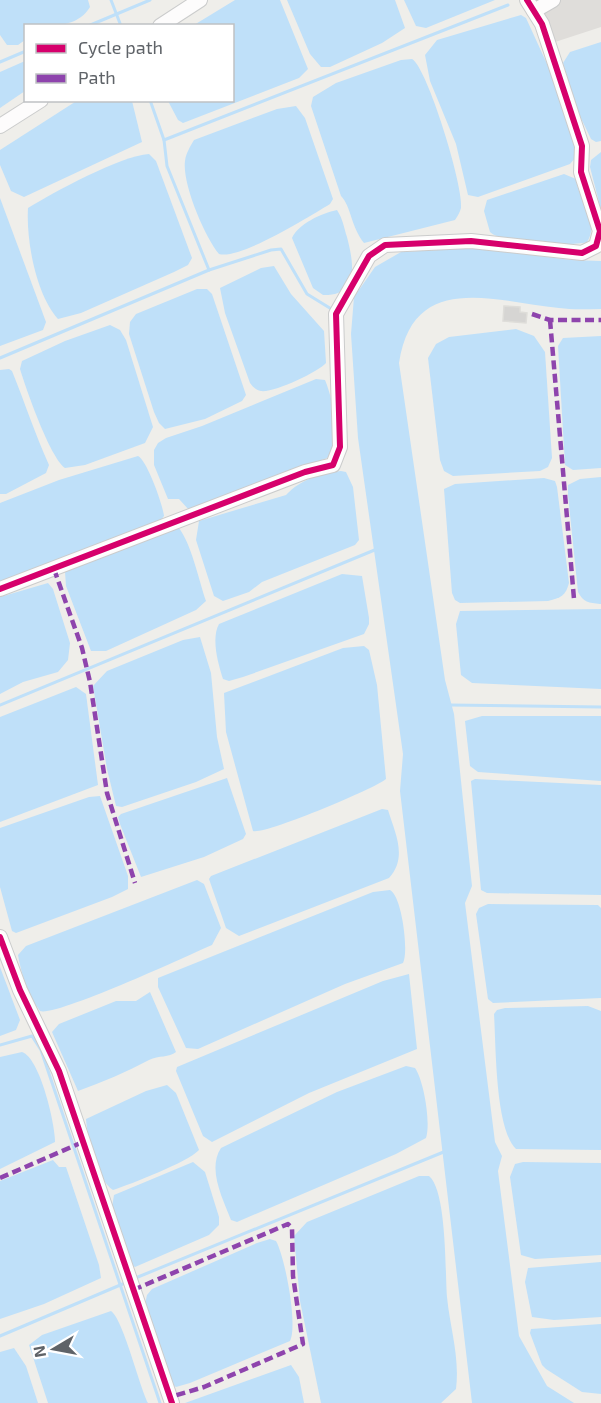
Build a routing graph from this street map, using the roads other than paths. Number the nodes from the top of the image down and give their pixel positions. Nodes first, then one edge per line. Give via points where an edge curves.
1 (200, 0) edge
2 (553, 0) edge
3 (530, 6) edge
4 (163, 24) edge
5 (38, 102) edge
6 (0, 126) edge
7 (0, 589) edge
8 (0, 937) edge
9 (172, 1403) edge

1 - 4 street
2 - 3 street
3 - 7 street via 542,24 582,146 580,172 600,231 596,246 582,253 471,241 385,245 376,249 336,314 340,447 333,465 305,472
5 - 6 street
8 - 9 street via 20,990 59,1071

